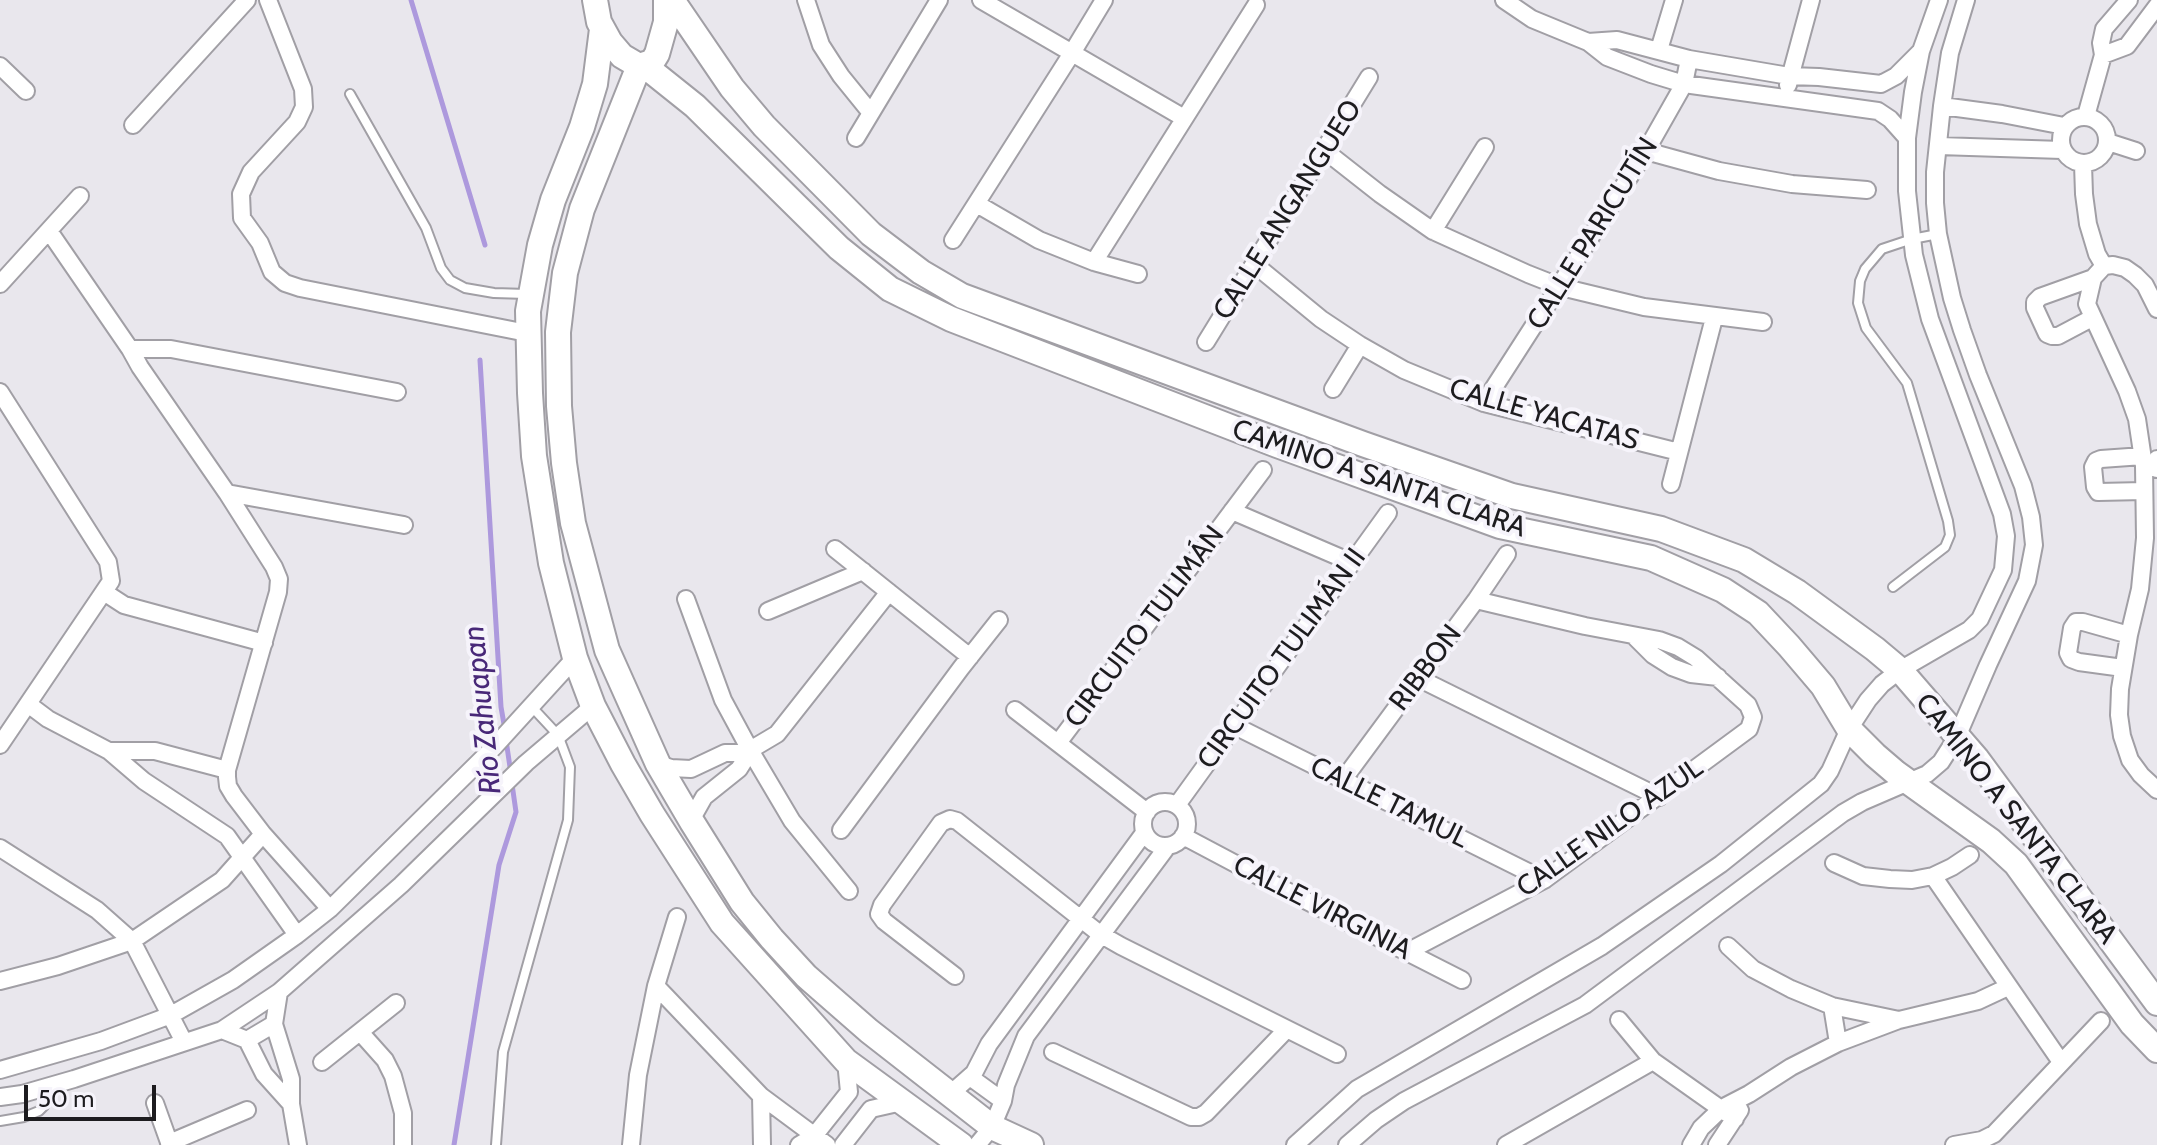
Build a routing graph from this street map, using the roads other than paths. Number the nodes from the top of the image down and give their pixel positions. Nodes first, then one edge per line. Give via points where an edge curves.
1 (247, 0) edge
2 (268, 0) edge
3 (595, 0) edge
4 (669, 0) edge
5 (806, 0) edge
6 (939, 0) edge
7 (981, 0) edge
8 (1104, 0) edge
9 (1504, 0) edge
10 (1536, 0) edge
11 (1674, 0) edge
12 (1811, 0) edge
13 (1939, 0) edge
14 (1966, 0) edge
15 (2129, 0) edge
16 (2144, 0) edge
17 (1256, 5) dead end
18 (2157, 5) edge
19 (1532, 19) junction
20 (602, 29) junction
21 (1588, 42) junction
22 (1659, 50) junction
23 (1921, 51) junction
24 (1072, 53) junction
25 (2103, 55) junction
26 (1689, 59) junction
27 (0, 66) edge
28 (642, 66) junction
29 (1789, 76) junction
30 (1369, 77) dead end
31 (1684, 84) junction
32 (1881, 84) junction
33 (26, 91) dead end
34 (350, 94) dead end
35 (1786, 99) junction
36 (1942, 106) junction
37 (1878, 111) junction
38 (871, 113) junction
39 (2086, 116) junction
40 (1184, 118) junction
41 (133, 125) dead end
42 (2064, 126) junction
43 (856, 138) dead end
44 (1907, 138) junction
45 (2108, 142) junction
46 (1939, 146) junction
47 (1485, 147) dead end
48 (1324, 150) junction
49 (2062, 150) junction
50 (1646, 151) junction
51 (2136, 151) dead end
52 (2083, 164) junction
53 (563, 173) junction
54 (592, 183) junction
55 (1867, 190) dead end
56 (80, 196) dead end
57 (977, 204) junction
58 (545, 227) junction
59 (49, 231) junction
60 (1433, 231) junction
61 (1938, 234) junction
62 (574, 235) junction
63 (1912, 239) junction
64 (953, 240) dead end
65 (1094, 262) junction
66 (1254, 264) junction
67 (2098, 272) junction
68 (1138, 274) dead end
69 (0, 284) edge
70 (1561, 287) junction
71 (531, 294) junction
72 (2157, 309) edge
73 (1714, 318) junction
74 (2092, 318) junction
75 (1763, 322) dead end
76 (527, 333) junction
77 (1206, 342) dead end
78 (1360, 345) junction
79 (130, 349) junction
80 (1333, 389) dead end
81 (0, 392) edge
82 (397, 392) dead end
83 (1484, 403) junction
84 (2008, 450) junction
85 (1679, 452) junction
86 (1982, 462) junction
87 (2151, 463) edge
88 (1263, 470) dead end
89 (1671, 484) dead end
90 (2144, 491) junction
91 (227, 493) junction
92 (1232, 511) junction
93 (1388, 513) dead end
94 (2031, 517) junction
95 (2003, 524) junction
96 (404, 525) dead end
97 (835, 549) dead end
98 (1507, 554) dead end
99 (1353, 563) junction
100 (2003, 570) junction
101 (863, 571) junction
102 (2027, 581) junction
103 (1893, 587) dead end
104 (104, 592) junction
105 (889, 592) junction
106 (686, 599) dead end
107 (1476, 600) junction
108 (768, 611) dead end
109 (1980, 619) junction
110 (999, 620) dead end
111 (2129, 635) junction
112 (2000, 639) junction
113 (264, 643) junction
114 (970, 657) junction
115 (575, 658) junction
116 (2123, 668) junction
117 (1900, 670) junction
118 (1418, 678) junction
119 (28, 704) junction
120 (531, 705) junction
121 (593, 706) junction
122 (1015, 710) dead end
123 (1233, 725) junction
124 (1849, 729) junction
125 (558, 735) junction
126 (1957, 737) junction
127 (1058, 743) junction
128 (0, 745) edge
129 (109, 751) junction
130 (748, 751) junction
131 (658, 764) junction
132 (691, 769) junction
133 (227, 770) junction
134 (2157, 779) edge
135 (1343, 780) junction
136 (1910, 782) junction
137 (2157, 790) edge
138 (704, 797) junction
139 (1659, 797) junction
140 (1177, 805) junction
141 (1147, 812) junction
142 (692, 822) junction
143 (841, 830) dead end
144 (1144, 833) junction
145 (263, 834) junction
146 (1183, 836) junction
147 (1167, 847) junction
148 (0, 848) edge
149 (1970, 855) dead end
150 (241, 857) junction
151 (1834, 863) dead end
152 (1933, 876) junction
153 (1544, 880) junction
154 (849, 891) dead end
155 (330, 909) junction
156 (677, 917) dead end
157 (1082, 919) junction
158 (1100, 934) junction
159 (297, 935) junction
160 (132, 941) junction
161 (1728, 946) dead end
162 (1407, 952) junction
163 (955, 976) dead end
164 (1462, 980) dead end
165 (0, 981) edge
166 (656, 986) junction
167 (2008, 987) junction
168 (279, 992) junction
169 (396, 1003) dead end
170 (2157, 1003) edge
171 (1832, 1006) junction
172 (171, 1015) junction
173 (1008, 1020) junction
174 (1619, 1020) dead end
175 (1899, 1020) junction
176 (2101, 1021) dead end
177 (274, 1024) junction
178 (1287, 1029) junction
179 (222, 1030) junction
180 (360, 1032) junction
181 (1026, 1036) junction
182 (247, 1040) junction
183 (184, 1042) junction
184 (1838, 1043) junction
185 (2157, 1050) edge
186 (1053, 1052) dead end
187 (1337, 1054) dead end
188 (846, 1061) junction
189 (1653, 1061) junction
190 (322, 1062) dead end
191 (2061, 1062) junction
192 (0, 1070) edge
193 (970, 1077) junction
194 (53, 1086) junction
195 (849, 1092) junction
196 (949, 1095) junction
197 (761, 1096) junction
198 (0, 1097) edge
199 (1003, 1101) junction
200 (902, 1102) junction
201 (155, 1103) dead end
202 (291, 1104) junction
203 (871, 1109) junction
204 (247, 1110) dead end
205 (1728, 1114) junction
206 (0, 1121) edge
207 (984, 1136) edge
208 (821, 1140) edge
209 (170, 1144) edge
210 (298, 1145) edge
211 (403, 1145) edge
212 (496, 1145) edge
213 (631, 1145) edge
214 (762, 1145) edge
215 (799, 1145) edge
216 (843, 1145) edge
217 (961, 1145) edge
218 (1031, 1145) edge
219 (1295, 1145) edge
220 (1347, 1145) edge
221 (1506, 1145) edge
222 (1691, 1145) edge
223 (1717, 1145) edge
224 (1954, 1145) edge

1 - 41 street
2 - 76 street via 303,89 304,107 297,122 251,172 241,194 242,218 272,272 300,288
3 - 20 main road
4 - 28 main road via 662,41 652,62
4 - 117 main road, CAMINO A SANTA CLARA via 764,126 871,234 962,296 1512,496 1661,529 1744,560 1797,592
5 - 38 street via 821,45
6 - 38 street
7 - 24 street
8 - 24 street
9 - 19 street
10 - 19 street
11 - 22 street
12 - 29 street
13 - 23 street
14 - 36 street
15 - 25 street via 2104,29
16 - 18 street
17 - 40 street
18 - 25 street via 2127,46
19 - 21 street
20 - 28 main road, CAMINO A SANTA CLARA via 622,56
20 - 53 main road via 595,84
21 - 22 street via 1617,40
21 - 31 street via 1607,57
22 - 26 street
23 - 32 street
23 - 44 street
24 - 40 street
24 - 57 street
25 - 39 street
26 - 29 street
26 - 31 street, CALLE PARICUTÍN
27 - 33 street
28 - 54 main road
28 - 124 main road, CAMINO A SANTA CLARA via 695,106 839,248 890,289 951,319 1485,521 1651,558 1723,590 1758,613 1789,646 1823,686
29 - 32 street
29 - 35 street
30 - 48 street, CALLE ANGANGUEO
31 - 35 street
31 - 50 street, CALLE PARICUTÍN
32 - 37 street
34 - 71 lane via 450,280 465,288
35 - 37 street
36 - 42 street
36 - 46 street
37 - 44 street
38 - 43 street
39 - 42 street
39 - 45 street via 2102,125
40 - 65 street
42 - 49 street
44 - 63 street
45 - 51 street
45 - 52 street via 2100,158
46 - 49 street
46 - 61 street
47 - 60 street
48 - 60 street
48 - 66 street, CALLE ANGANGUEO
49 - 52 street
50 - 55 street via 1792,184
50 - 70 street, CALLE PARICUTÍN
52 - 67 street
53 - 54 main road
53 - 58 main road
54 - 62 main road
56 - 59 street
57 - 64 street
57 - 65 street via 1039,240
58 - 62 main road
58 - 71 main road
59 - 69 street
59 - 79 street
60 - 70 street
61 - 63 lane
61 - 84 street via 1962,330
62 - 131 main road via 558,332 559,406 573,523 607,650
63 - 86 street via 1930,319
63 - 103 lane via 1882,249 1865,269 1858,303 1866,328 1907,383 1950,535 1945,547
65 - 68 street
66 - 77 street, CALLE ANGANGUEO
66 - 78 street, CALLE YACATAS
67 - 72 street via 2113,265 2125,268 2145,285
67 - 74 street via 2087,304
67 - 74 street via 2035,302 2052,336
70 - 73 street
70 - 83 street, CALLE PARICUTÍN
71 - 76 main road
73 - 75 street
73 - 85 street
74 - 87 street
76 - 115 main road via 536,471 551,563
78 - 80 street
78 - 83 street, CALLE YACATAS via 1404,370
79 - 82 street via 171,349
79 - 91 street
81 - 104 street via 108,562 111,581
83 - 85 street, CALLE YACATAS
84 - 86 street
84 - 94 street
85 - 89 street
86 - 95 street
87 - 90 street
87 - 90 street via 2101,459 2093,467 2098,492
88 - 92 street, CIRCUITO TULIMÁN
90 - 111 street via 2140,589
91 - 96 street
91 - 113 street via 279,579
92 - 99 street, CIRCUITO TULIMÁN
92 - 127 street, CIRCUITO TULIMÁN
93 - 99 street, CIRCUITO TULIMÁN II
94 - 95 street
94 - 102 street via 2034,545
95 - 100 street
97 - 101 street
98 - 107 street, RIBBON
99 - 123 street, CIRCUITO TULIMÁN II
100 - 102 street
100 - 109 street
101 - 105 street
101 - 108 street
102 - 112 street
104 - 113 street via 124,605
104 - 119 street
105 - 114 street
105 - 130 street via 777,734
106 - 130 street
107 - 118 street, RIBBON
107 - 139 street, CALLE NILO AZUL via 1678,647 1748,705 1753,717 1749,729
109 - 112 street
109 - 117 street
110 - 114 street
111 - 116 street
111 - 116 street via 2083,622 2072,628 2071,659
112 - 126 street
113 - 133 street
114 - 143 street
115 - 120 street
115 - 121 main road
116 - 137 street via 2122,736 2130,760
117 - 124 street via 1868,700
117 - 126 main road, CAMINO A SANTA CLARA
118 - 135 street, RIBBON
118 - 139 street
119 - 128 street
119 - 129 street
120 - 125 lane
120 - 155 street
121 - 125 street
121 - 188 main road via 652,814 722,923
122 - 127 street, CIRCUITO TULIMÁN
123 - 135 street, CALLE TAMUL
123 - 140 street, CIRCUITO TULIMÁN II
124 - 136 main road, CAMINO A SANTA CLARA
124 - 219 street via 1821,784 1721,864 1602,946 1357,1089
125 - 168 street
125 - 212 lane via 570,767 568,820 503,1052
126 - 136 street via 1941,762
126 - 170 main road, CAMINO A SANTA CLARA
127 - 141 street, CIRCUITO TULIMÁN
129 - 133 street via 155,751
129 - 150 street via 227,836
130 - 132 street via 725,753
130 - 138 street via 739,769
130 - 154 street via 792,821
131 - 132 street
131 - 142 main road
132 - 138 street
133 - 145 street via 228,786
134 - 137 street
135 - 153 street, CALLE TAMUL
136 - 185 main road, CAMINO A SANTA CLARA via 2016,864 2132,1024
136 - 220 street via 1843,813 1585,1005 1404,1101
138 - 142 street
139 - 153 street, CALLE NILO AZUL
140 - 141 street via 1163,802
140 - 146 street via 1185,816
141 - 144 street
142 - 196 main road via 742,902 806,976
144 - 147 street via 1153,844
144 - 157 street
145 - 150 street
145 - 155 street
146 - 147 street
146 - 162 street, CALLE VIRGINIA
147 - 158 street
148 - 160 street via 97,910
149 - 152 street
150 - 159 street
150 - 160 street via 222,880
151 - 152 street via 1863,876
152 - 167 street
153 - 162 street, CALLE NILO AZUL
155 - 159 street
156 - 166 street
157 - 158 street
157 - 163 street via 957,821 941,823 879,914
157 - 173 street
158 - 178 street
158 - 181 street
159 - 172 street
160 - 165 street
160 - 172 street
161 - 171 street via 1753,969
162 - 164 street, CALLE VIRGINIA
166 - 197 street
166 - 213 street
167 - 175 street via 1978,1001
167 - 191 street
168 - 177 street
168 - 179 street
169 - 180 street
171 - 175 street
171 - 184 street
172 - 183 street
172 - 192 street
173 - 181 street
173 - 193 street
174 - 189 street
175 - 184 street
176 - 191 street
177 - 182 street
177 - 202 street via 291,1079
178 - 186 street via 1199,1117
178 - 187 street
179 - 182 street
179 - 183 street
180 - 190 street
180 - 211 street via 393,1076 403,1113
181 - 199 street
182 - 202 street via 264,1074
183 - 194 street
184 - 205 street via 1749,1094
188 - 195 street
188 - 200 main road
189 - 205 street
189 - 221 street
191 - 224 street via 1994,1134
193 - 196 street
193 - 199 street
194 - 198 street
194 - 206 lane via 39,1111
195 - 203 street
195 - 208 street
196 - 207 main road
197 - 208 street
197 - 214 street
199 - 207 street
200 - 203 street
200 - 217 main road
201 - 209 street
202 - 210 street
203 - 216 street
204 - 209 street
205 - 222 street via 1701,1128
205 - 223 street
207 - 218 main road
208 - 215 street

